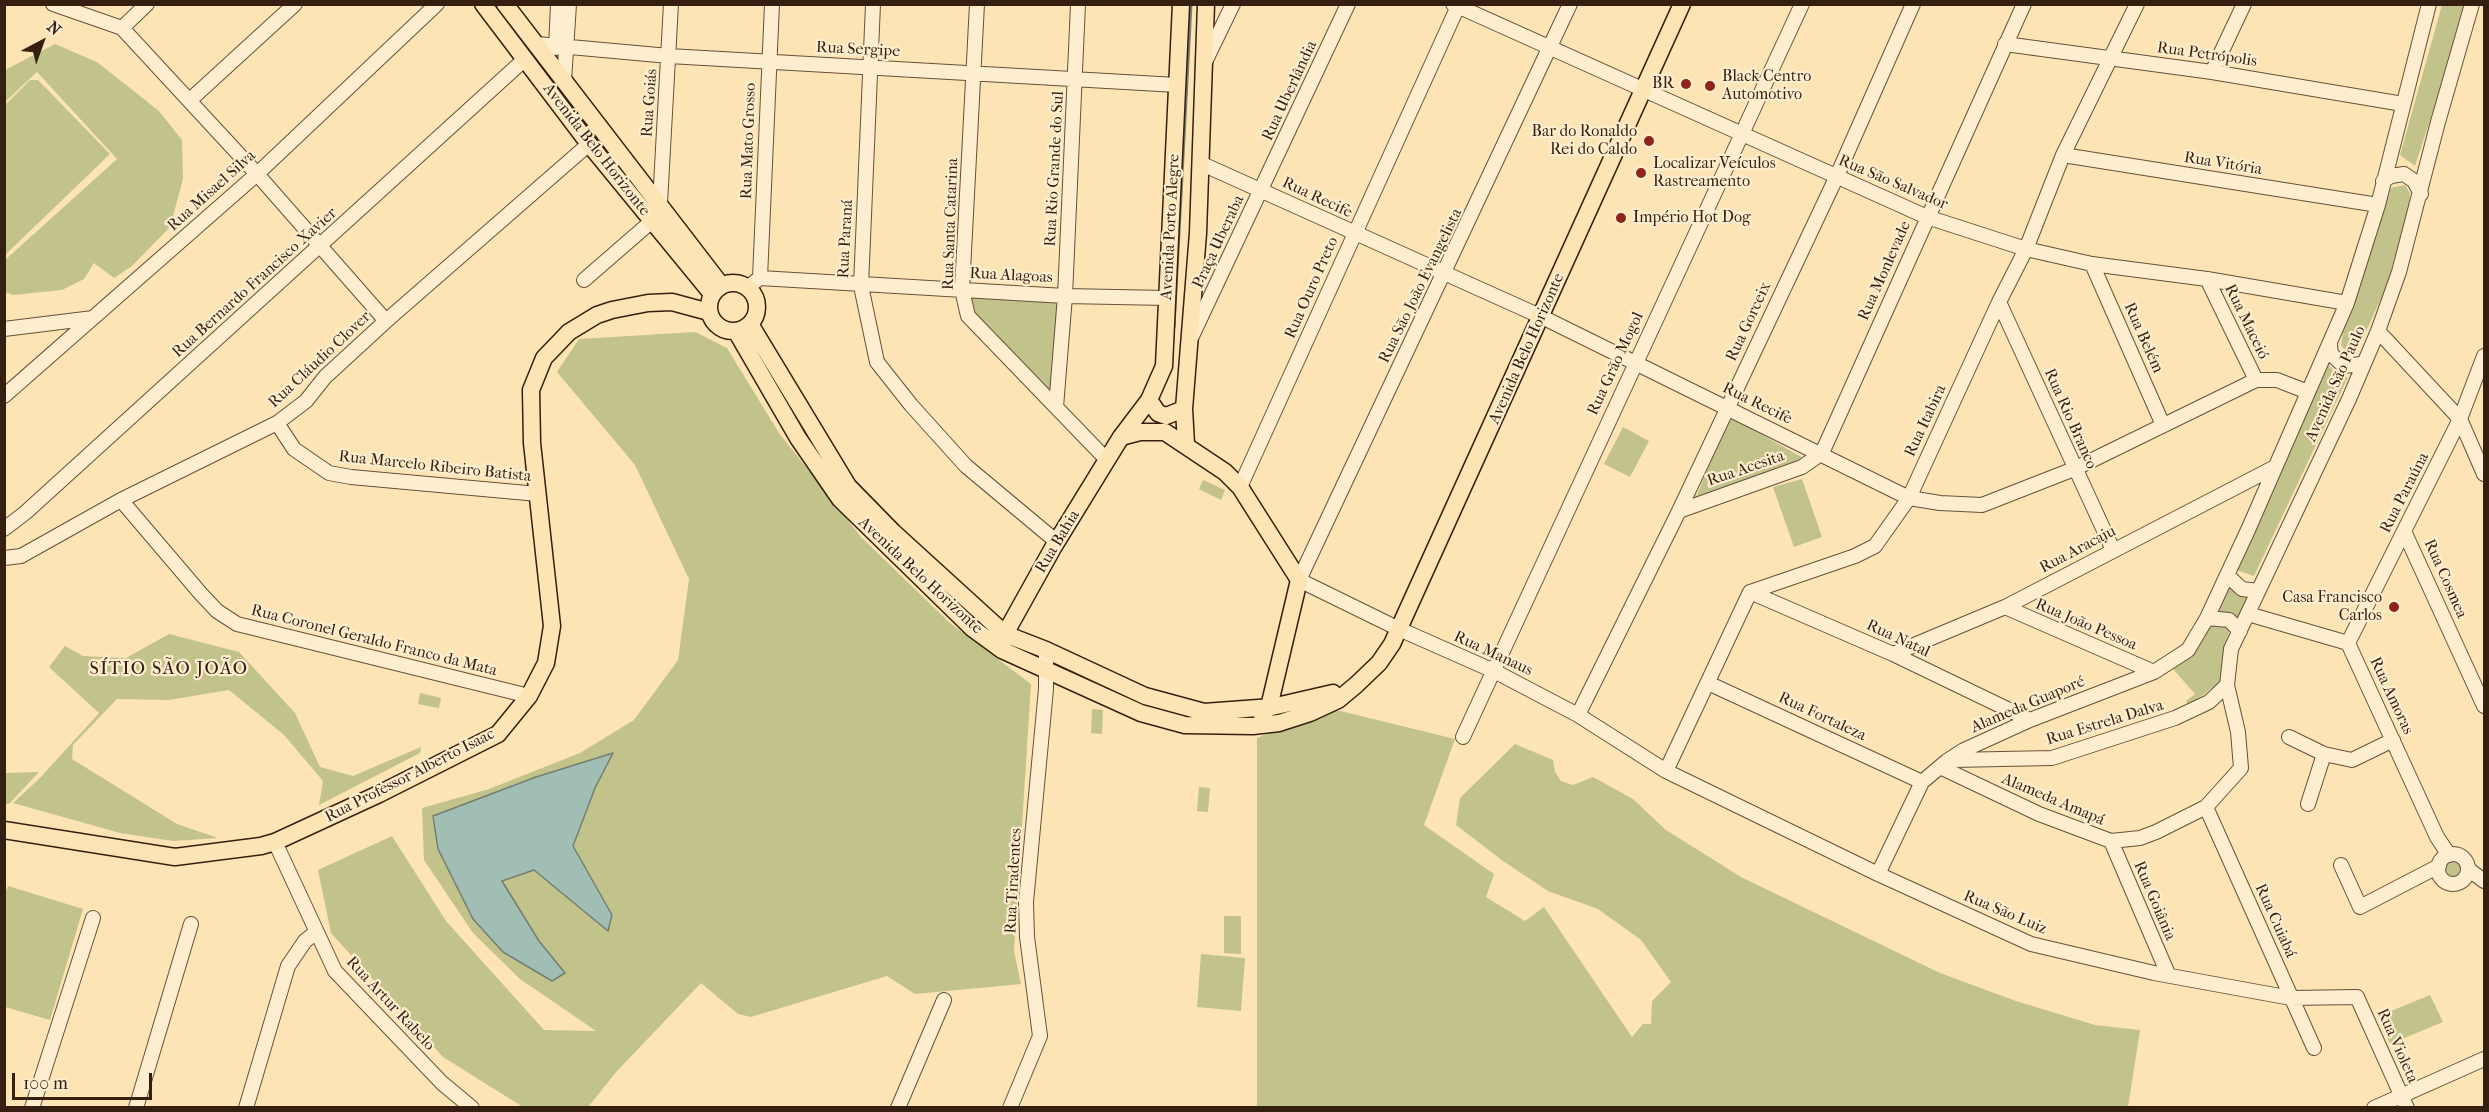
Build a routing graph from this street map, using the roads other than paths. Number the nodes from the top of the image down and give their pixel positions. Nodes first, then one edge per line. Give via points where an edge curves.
1 (53, 4) edge
2 (147, 4) edge
3 (295, 4) edge
4 (437, 4) edge
5 (483, 4) edge
6 (505, 4) edge
7 (558, 4) edge
8 (569, 4) edge
9 (671, 4) edge
10 (772, 4) edge
11 (873, 4) edge
12 (977, 4) edge
13 (1078, 4) edge
14 (1181, 4) edge
15 (1206, 4) edge
16 (1233, 4) edge
17 (1348, 4) edge
18 (1570, 4) edge
19 (1682, 4) edge
20 (1802, 4) edge
21 (1913, 4) edge
22 (2024, 4) edge
23 (2137, 4) edge
24 (2244, 4) edge
25 (2473, 4) edge
26 (1457, 5) edge
27 (2425, 5) edge
28 (2484, 8) edge
29 (122, 28) junction
30 (537, 44) junction
31 (2005, 44) junction
32 (1551, 47) junction
33 (561, 48) junction
34 (669, 56) junction
35 (2111, 58) junction
36 (525, 59) junction
37 (768, 62) junction
38 (1204, 66) junction
39 (871, 68) junction
40 (2212, 72) junction
41 (974, 74) junction
42 (1076, 78) junction
43 (564, 81) junction
44 (1177, 85) junction
45 (1644, 89) junction
46 (190, 100) junction
47 (2403, 104) junction
48 (1741, 134) junction
49 (589, 144) junction
50 (2063, 155) junction
51 (1200, 163) junction
52 (257, 174) junction
53 (1836, 178) junction
54 (2384, 181) junction
55 (1261, 191) junction
56 (2421, 194) junction
57 (660, 203) junction
58 (2378, 205) junction
59 (1927, 218) junction
60 (652, 221) junction
61 (1354, 234) junction
62 (320, 246) junction
63 (2026, 249) junction
64 (2092, 264) junction
65 (1444, 274) junction
66 (2207, 279) junction
67 (584, 280) dead end
68 (754, 283) junction
69 (861, 286) junction
70 (717, 289) junction
71 (962, 290) junction
72 (1065, 296) junction
73 (1167, 298) junction
74 (1998, 302) junction
75 (2347, 303) junction
76 (709, 312) junction
77 (1542, 317) junction
78 (93, 318) junction
79 (386, 321) junction
80 (743, 328) junction
81 (4, 329) edge
82 (2378, 331) junction
83 (1190, 340) junction
84 (2330, 345) junction
85 (2484, 357) edge
86 (1635, 362) junction
87 (2361, 364) junction
88 (2256, 380) junction
89 (2308, 392) junction
90 (4, 396) edge
91 (1149, 400) junction
92 (1056, 407) junction
93 (1727, 408) junction
94 (1184, 409) junction
95 (2460, 419) junction
96 (277, 423) junction
97 (2163, 425) junction
98 (1121, 437) junction
99 (1186, 444) junction
100 (1822, 453) junction
101 (1107, 460) junction
102 (2276, 467) junction
103 (2074, 469) junction
104 (2484, 474) edge
105 (1240, 487) junction
106 (538, 494) junction
107 (1909, 498) junction
108 (121, 500) junction
109 (1679, 510) junction
110 (4, 529) edge
111 (2404, 531) junction
112 (1057, 542) junction
113 (2113, 550) junction
114 (4, 558) edge
115 (2227, 575) junction
116 (1299, 580) junction
117 (2258, 591) junction
118 (1750, 592) junction
119 (2005, 607) junction
120 (2248, 614) junction
121 (2207, 618) junction
122 (1399, 629) junction
123 (2240, 631) junction
124 (1003, 642) junction
125 (2348, 643) junction
126 (1046, 650) junction
127 (1893, 654) junction
128 (1494, 671) junction
129 (1045, 672) junction
130 (2154, 672) junction
131 (1708, 683) junction
132 (1356, 685) junction
133 (2227, 685) junction
134 (529, 696) junction
135 (2484, 706) edge
136 (1269, 707) junction
137 (1578, 715) junction
138 (2030, 720) junction
139 (1253, 726) junction
140 (2289, 737) dead end
141 (1463, 738) dead end
142 (2393, 740) junction
143 (2324, 754) junction
144 (1944, 764) junction
145 (2241, 768) joint
146 (1666, 771) junction
147 (1922, 782) junction
148 (2308, 804) dead end
149 (2206, 807) junction
150 (4, 830) edge
151 (2110, 841) junction
152 (275, 842) junction
153 (2449, 855) junction
154 (2341, 865) dead end
155 (2439, 866) junction
156 (2468, 869) junction
157 (1878, 874) junction
158 (2484, 881) edge
159 (93, 918) dead end
160 (191, 924) dead end
161 (315, 933) junction
162 (2168, 974) junction
163 (2357, 997) joint
164 (2291, 998) junction
165 (944, 1000) dead end
166 (2314, 1048) dead end
167 (2484, 1059) edge
168 (2404, 1102) edge
169 (33, 1107) edge
170 (136, 1107) edge
171 (246, 1107) edge
172 (472, 1107) edge
173 (898, 1107) edge
174 (1010, 1107) edge
175 (2374, 1107) edge

1 - 29 street
2 - 29 street
3 - 46 street
4 - 52 street, Rua Misael Silva
5 - 36 main road, Avenida Belo Horizonte
6 - 30 main road, Avenida Belo Horizonte
7 - 33 street
8 - 33 street
9 - 34 street, Rua Goiás
10 - 37 street, Rua Mato Grosso
11 - 39 street, Rua Paraná
12 - 41 street, Rua Santa Catarina
13 - 42 street, Rua Rio Grande do Sul
14 - 44 main road, Avenida Porto Alegre
15 - 38 main road, Avenida Porto Alegre
16 - 38 street
17 - 55 street, Rua Uberlândia
18 - 32 street, Rua São João Evangelista
19 - 45 main road, Avenida Belo Horizonte
20 - 48 street, Rua Grão Mogol
21 - 53 street, Rua Gorceix
22 - 31 street, Rua Monlevade
23 - 35 street, Rua Itabira
24 - 40 street
25 - 28 street
25 - 56 street, Avenida São Paulo
26 - 32 street, Rua São Salvador
26 - 61 street, Rua Ouro Preto
27 - 47 street, Avenida São Paulo
29 - 46 street
30 - 33 street, Rua Sergipe
30 - 43 main road, Avenida Belo Horizonte
31 - 35 street, Rua Petrópolis
31 - 59 street, Rua Monlevade
32 - 45 street, Rua São Salvador
32 - 65 street, Rua São João Evangelista
33 - 34 street, Rua Sergipe
33 - 43 street
34 - 37 street, Rua Sergipe
34 - 57 street, Rua Goiás
35 - 40 street, Rua Petrópolis
35 - 50 street, Rua Itabira
36 - 49 main road, Avenida Belo Horizonte
36 - 62 street, Rua Bernardo Francisco Xavier
37 - 39 street, Rua Sergipe
37 - 68 street, Rua Mato Grosso
38 - 51 main road, Avenida Porto Alegre
39 - 41 street, Rua Sergipe
39 - 69 street, Rua Paraná
40 - 47 street, Rua Petrópolis
41 - 42 street, Rua Sergipe
41 - 71 street, Rua Santa Catarina
42 - 44 street, Rua Sergipe
42 - 72 street, Rua Rio Grande do Sul
43 - 57 main road, Avenida Belo Horizonte
44 - 73 main road, Avenida Porto Alegre
45 - 48 street, Rua São Salvador
45 - 77 main road, Avenida Belo Horizonte
46 - 52 street
47 - 54 street, Avenida São Paulo
48 - 53 street, Rua São Salvador
48 - 86 street, Rua Grão Mogol
49 - 60 main road, Avenida Belo Horizonte
49 - 79 street, Rua Cláudio Clover
50 - 58 street, Rua Vitória
50 - 63 street, Rua Itabira
51 - 55 street, Rua Recife
51 - 83 main road, Avenida Porto Alegre
52 - 62 street
52 - 78 street, Rua Misael Silva
53 - 59 street, Rua São Salvador
53 - 93 street, Rua Gorceix
54 - 56 street via 2404,174 2414,181
54 - 58 street, Avenida São Paulo
55 - 61 street, Rua Recife
55 - 83 street, Praça Uberaba
56 - 82 street, Avenida São Paulo
57 - 70 main road, Avenida Belo Horizonte
58 - 75 street, Avenida São Paulo
59 - 63 street, Rua São Salvador
59 - 100 street, Rua Monlevade
60 - 67 street
60 - 70 main road, Avenida Belo Horizonte
61 - 65 street, Rua Recife
61 - 105 street, Rua Ouro Preto
62 - 79 street
62 - 110 street, Rua Bernardo Francisco Xavier
63 - 64 street, Rua São Salvador
63 - 74 street, Rua Itabira
64 - 66 street, Rua São Salvador
64 - 97 street, Rua Belém
65 - 77 street, Rua Recife
65 - 116 street, Rua São João Evangelista
66 - 75 street, Rua São Salvador
66 - 88 street, Rua Maceió
68 - 69 street, Rua Alagoas
68 - 70 main road via 735,282
68 - 80 main road via 756,315
69 - 71 street, Rua Alagoas
69 - 112 street, Rua Paraná via 877,362 966,466
70 - 76 main road
71 - 72 street, Rua Alagoas
71 - 92 street, Rua Santa Catarina via 968,316
72 - 73 street, Rua Alagoas
72 - 92 street, Rua Rio Grande do Sul
73 - 91 main road, Avenida Porto Alegre via 1164,366
74 - 103 street, Rua Rio Branco
74 - 107 street, Rua Itabira
75 - 84 street, Avenida São Paulo
76 - 80 main road via 725,330
76 - 106 main road, Rua Professor Alberto Isaac via 672,302 612,310 569,332 544,358 531,390
77 - 86 street, Rua Recife
77 - 122 main road, Avenida Belo Horizonte
78 - 81 street
78 - 90 street, Rua Misael Silva
79 - 96 street, Rua Cláudio Clover via 325,377 306,401
80 - 124 main road, Avenida Belo Horizonte via 798,438 840,499 972,628
82 - 87 street, Avenida São Paulo
82 - 95 street
83 - 94 main road, Avenida Porto Alegre
84 - 87 street via 2331,354 2344,366
84 - 89 street, Avenida São Paulo
85 - 95 street, Rua Paraúna
86 - 93 street, Rua Recife
86 - 128 street, Rua Grão Mogol
87 - 117 street, Avenida São Paulo via 2349,399
88 - 89 street via 2277,380
88 - 97 street, Rua Recife
89 - 102 street, Avenida São Paulo
91 - 94 main road via 1158,413 1166,416
91 - 98 main road, Avenida Porto Alegre
92 - 101 street, Rua Santa Catarina
93 - 100 street, Rua Recife
93 - 109 street, Rua Gorceix
94 - 99 main road, Avenida Porto Alegre
95 - 104 street
95 - 111 street, Rua Paraúna
96 - 106 street, Rua Marcelo Ribeiro Batista via 294,449 329,473
96 - 108 street, Rua Cláudio Clover
97 - 103 street, Rua Recife
98 - 99 main road via 1165,432
98 - 101 main road, Rua Bahia
99 - 105 main road
100 - 107 street, Rua Recife
100 - 109 street, Rua Acesita via 1802,467
101 - 112 main road, Rua Bahia
102 - 113 street, Rua Aracaju
102 - 115 street, Avenida São Paulo
103 - 107 street, Rua Recife via 1982,504
103 - 113 street, Rua Rio Branco
105 - 116 main road
106 - 134 main road, Rua Professor Alberto Isaac via 552,626 546,663
107 - 118 street, Rua Itabira via 1875,546
108 - 114 street, Rua Cláudio Clover via 21,556
108 - 134 street, Rua Coronel Geraldo Franco da Mata via 201,594 237,624
109 - 137 street, Rua Gorceix
111 - 125 street, Rua Paraúna
111 - 135 street, Rua Cosmea
112 - 124 main road, Rua Bahia
113 - 119 street, Rua Aracaju
115 - 117 street via 2242,589
115 - 121 street, Avenida São Paulo
116 - 122 street, Rua Manaus
116 - 136 main road
117 - 120 street, Avenida São Paulo
118 - 127 street, Rua Natal
118 - 131 street
119 - 127 street, Rua Aracaju
119 - 130 street, Rua João Pessoa
120 - 123 street, Avenida São Paulo
120 - 125 street
121 - 123 street via 2229,620
121 - 130 street, Avenida São Paulo via 2188,650
122 - 128 street, Rua Manaus
122 - 132 main road, Avenida Belo Horizonte via 1379,663
123 - 133 street, Avenida São Paulo via 2231,649
124 - 126 main road, Avenida Belo Horizonte
124 - 129 main road, Avenida Belo Horizonte
125 - 142 street, Rua Amoras
126 - 129 street, Rua Tiradentes
126 - 136 main road, Avenida Belo Horizonte via 1145,696 1184,707 1204,712
127 - 138 street, Rua Natal
128 - 137 street, Rua Manaus
128 - 141 street, Rua Grão Mogol
129 - 139 main road, Avenida Belo Horizonte via 1141,713 1185,725
129 - 174 street, Rua Tiradentes via 1026,902 1040,1036
130 - 138 street, Alameda Guaporé
131 - 146 street
131 - 147 street, Rua Fortaleza
132 - 136 main road, Avenida Belo Horizonte via 1325,697
132 - 139 main road, Avenida Belo Horizonte via 1338,700 1310,713
133 - 144 street, Rua Estrela Dalva via 2209,702 2175,718 2052,758
133 - 145 street, Avenida São Paulo via 2238,732
134 - 152 main road, Rua Professor Alberto Isaac via 498,734
136 - 139 main road
137 - 146 street, Rua Manaus
138 - 144 street, Alameda Guaporé via 1964,750
140 - 143 street
142 - 143 street via 2352,760
142 - 153 street, Rua Amoras
143 - 148 street
144 - 147 street, Alameda Guaporé
144 - 151 street, Alameda Amapá via 2039,814
145 - 149 street, Alameda Amapá
146 - 157 street, Rua São Luiz
147 - 157 street
149 - 151 street, Alameda Amapá via 2140,838
149 - 164 street, Rua Cuiabá
150 - 152 main road, Rua Professor Alberto Isaac via 175,857
151 - 162 street, Rua Goiânia
152 - 161 street, Rua Artur Rabelo
153 - 155 street
153 - 156 street via 2463,858
154 - 155 street via 2360,907
155 - 156 street via 2440,875 2451,884 2464,879
156 - 158 street
157 - 162 street, Rua São Luiz via 2031,944
159 - 169 street
160 - 170 street
161 - 171 street via 288,966
161 - 172 street, Rua Artur Rabelo via 335,971 442,1083
162 - 164 street, Rua São Luiz
163 - 164 street, Rua São Luiz
163 - 168 street, Rua Violeta
164 - 166 street, Rua Cuiabá
165 - 173 street
167 - 168 street
168 - 175 street

